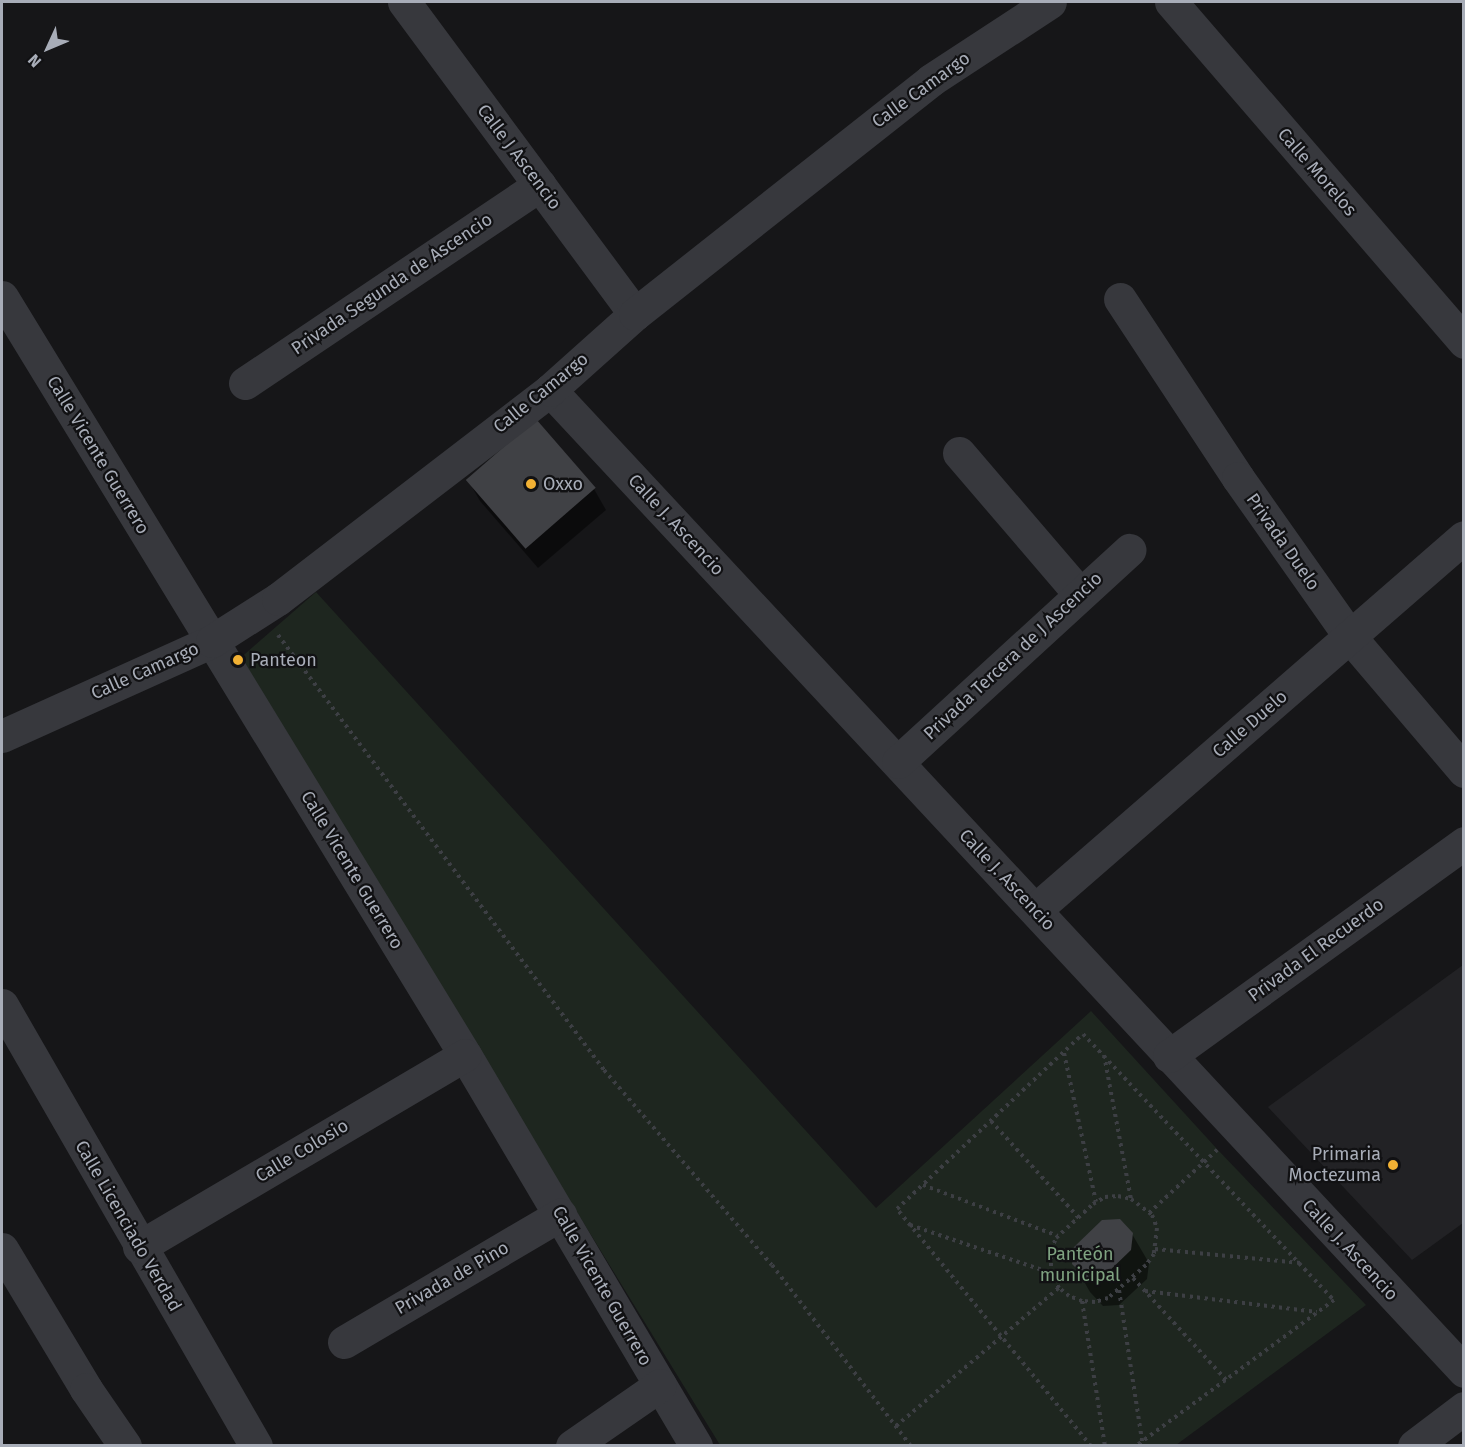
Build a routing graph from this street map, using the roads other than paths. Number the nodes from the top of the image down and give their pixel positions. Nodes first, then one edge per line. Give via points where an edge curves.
1 (404, 2) edge
2 (1050, 2) edge
3 (1171, 2) edge
4 (540, 185) junction
5 (2, 297) edge
6 (1120, 299) dead end
7 (635, 314) junction
8 (1464, 342) edge
9 (245, 383) dead end
10 (550, 390) junction
11 (959, 453) dead end
12 (1464, 537) edge
13 (1129, 550) dead end
14 (1079, 593) junction
15 (1350, 637) junction
16 (212, 641) junction
17 (2, 736) edge
18 (898, 762) junction
19 (1464, 771) edge
20 (1464, 843) edge
21 (1035, 910) junction
22 (2, 1005) edge
23 (465, 1055) junction
24 (1169, 1056) junction
25 (560, 1215) junction
26 (139, 1247) junction
27 (2, 1249) edge
28 (344, 1341) dead end
29 (1464, 1371) edge
30 (660, 1385) junction
31 (1464, 1408) edge
32 (125, 1446) edge
33 (256, 1446) edge
34 (572, 1446) edge
35 (696, 1446) edge
36 (1414, 1446) edge

1 - 4 street, Calle J Ascencio
2 - 7 street, Calle Camargo via 931,80
3 - 8 street, Calle Morelos
4 - 7 street, Calle J Ascencio
4 - 9 street, Privada Segunda de Ascencio
5 - 16 street, Calle Vicente Guerrero
6 - 15 street, Privada Duelo via 1238,478
7 - 10 street, Calle Camargo
10 - 16 street, Calle Camargo via 278,599
10 - 18 street, Calle J. Ascencio
11 - 14 street
12 - 15 street, Calle Duelo
13 - 14 street, Privada Tercera de J Ascencio
14 - 18 street, Privada Tercera de J Ascencio
15 - 19 street, Privada Duelo
15 - 21 street, Calle Duelo
16 - 17 street, Calle Camargo
16 - 23 street, Calle Vicente Guerrero
18 - 21 street, Calle J. Ascencio
20 - 24 street, Privada El Recuerdo
21 - 24 street, Calle J. Ascencio
22 - 26 street, Calle Licenciado Verdad
23 - 25 street, Calle Vicente Guerrero
23 - 26 street, Calle Colosio
24 - 29 street, Calle J. Ascencio
25 - 28 street, Privada de Pino
25 - 30 street, Calle Vicente Guerrero
26 - 33 street, Calle Licenciado Verdad
27 - 32 street
30 - 34 street
30 - 35 street, Calle Vicente Guerrero
31 - 36 street

